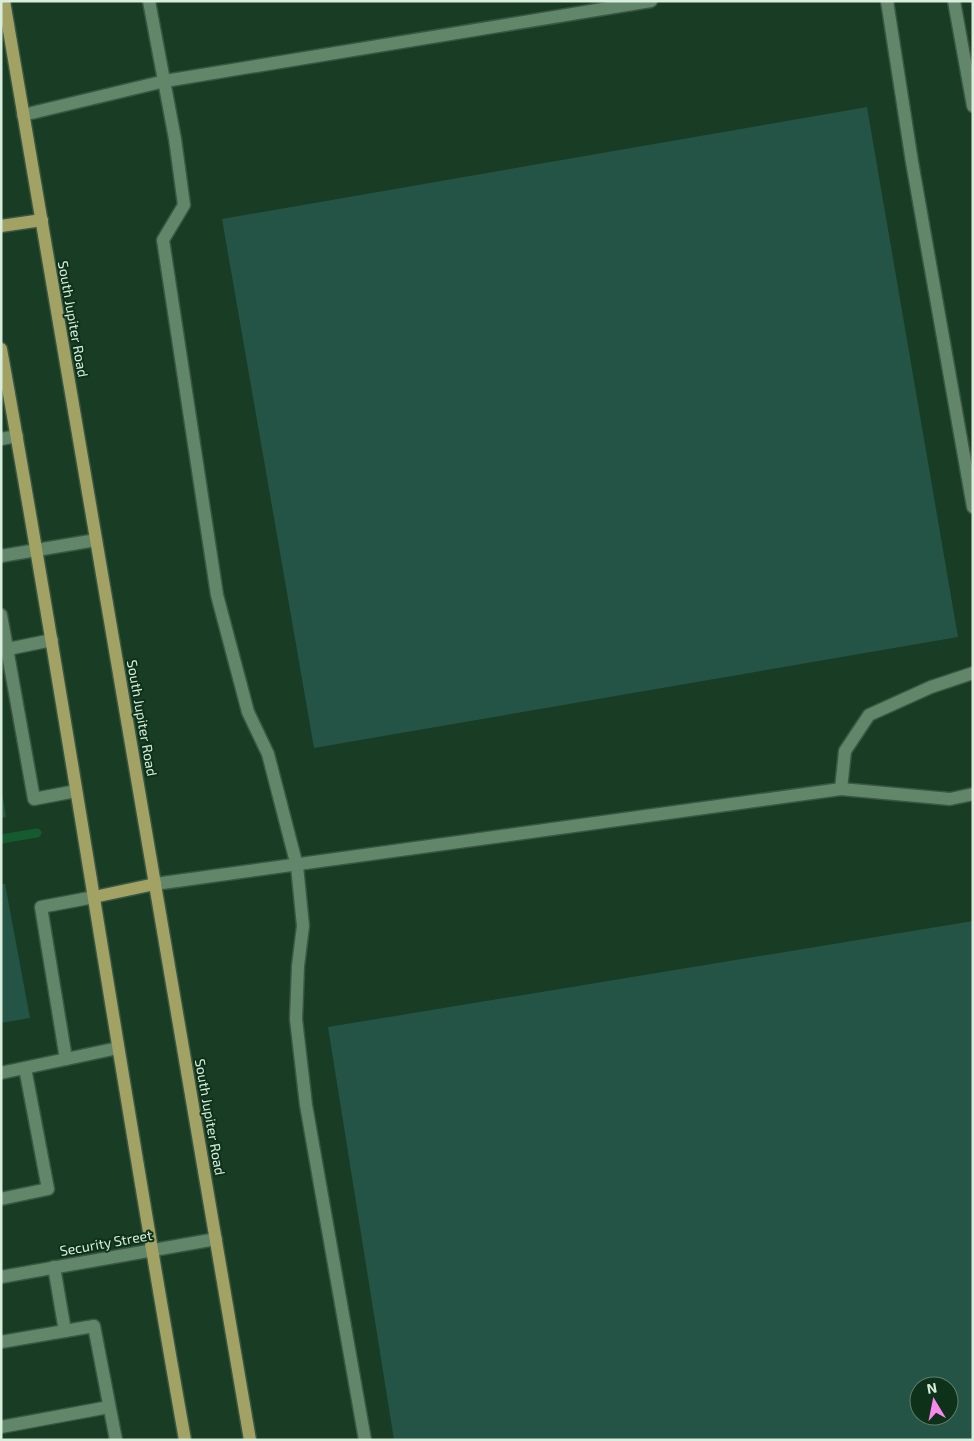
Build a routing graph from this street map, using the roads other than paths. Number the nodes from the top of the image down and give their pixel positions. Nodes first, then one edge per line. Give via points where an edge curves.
1 (4, 1) edge
2 (149, 1) edge
3 (651, 1) edge
4 (887, 1) edge
5 (954, 1) edge
6 (164, 81) junction
7 (973, 106) edge
8 (24, 115) junction
9 (42, 220) junction
10 (1, 226) edge
11 (1, 349) edge
12 (17, 436) junction
13 (1, 439) edge
14 (973, 507) edge
15 (96, 540) junction
16 (37, 550) junction
17 (1, 556) edge
18 (1, 614) edge
19 (52, 640) junction
20 (8, 649) junction
21 (973, 673) edge
22 (841, 790) junction
23 (76, 791) junction
24 (973, 794) edge
25 (297, 866) junction
26 (155, 884) junction
27 (94, 897) junction
28 (118, 1048) junction
29 (66, 1059) junction
30 (25, 1068) junction
31 (1, 1073) edge
32 (1, 1199) edge
33 (216, 1239) junction
34 (151, 1251) junction
35 (54, 1267) junction
36 (1, 1276) edge
37 (65, 1331) junction
38 (1, 1342) edge
39 (109, 1407) junction
40 (1, 1427) edge
41 (116, 1440) edge
42 (185, 1440) edge
43 (250, 1440) edge
44 (365, 1440) edge

1 - 8 main road, South Jupiter Road
2 - 6 street
3 - 6 street
4 - 14 street
5 - 7 street
6 - 8 street
6 - 25 street via 176,139 184,205 163,240 217,595 248,712 268,754
8 - 9 main road, South Jupiter Road
9 - 10 main road
9 - 15 main road, South Jupiter Road
11 - 12 main road
12 - 13 street
12 - 16 main road
15 - 16 street
15 - 26 main road, South Jupiter Road
16 - 17 street
16 - 19 main road
18 - 20 street
19 - 20 street
19 - 23 main road
20 - 23 street via 34,799
21 - 22 street via 931,687 869,715 845,751
22 - 24 street via 950,799
22 - 25 street
23 - 27 main road
25 - 26 street
25 - 44 street via 303,926 296,1019 305,1096
26 - 27 main road
26 - 33 main road, South Jupiter Road
27 - 28 main road
27 - 29 street via 41,907
28 - 29 street
28 - 34 main road
29 - 30 street
30 - 31 street
30 - 32 street via 48,1189
33 - 34 street, Security Street
33 - 43 main road, South Jupiter Road
34 - 35 street, Security Street
34 - 42 main road
35 - 36 street, Security Street
35 - 37 street
37 - 38 street
37 - 39 street via 94,1326
39 - 40 street
39 - 41 street

